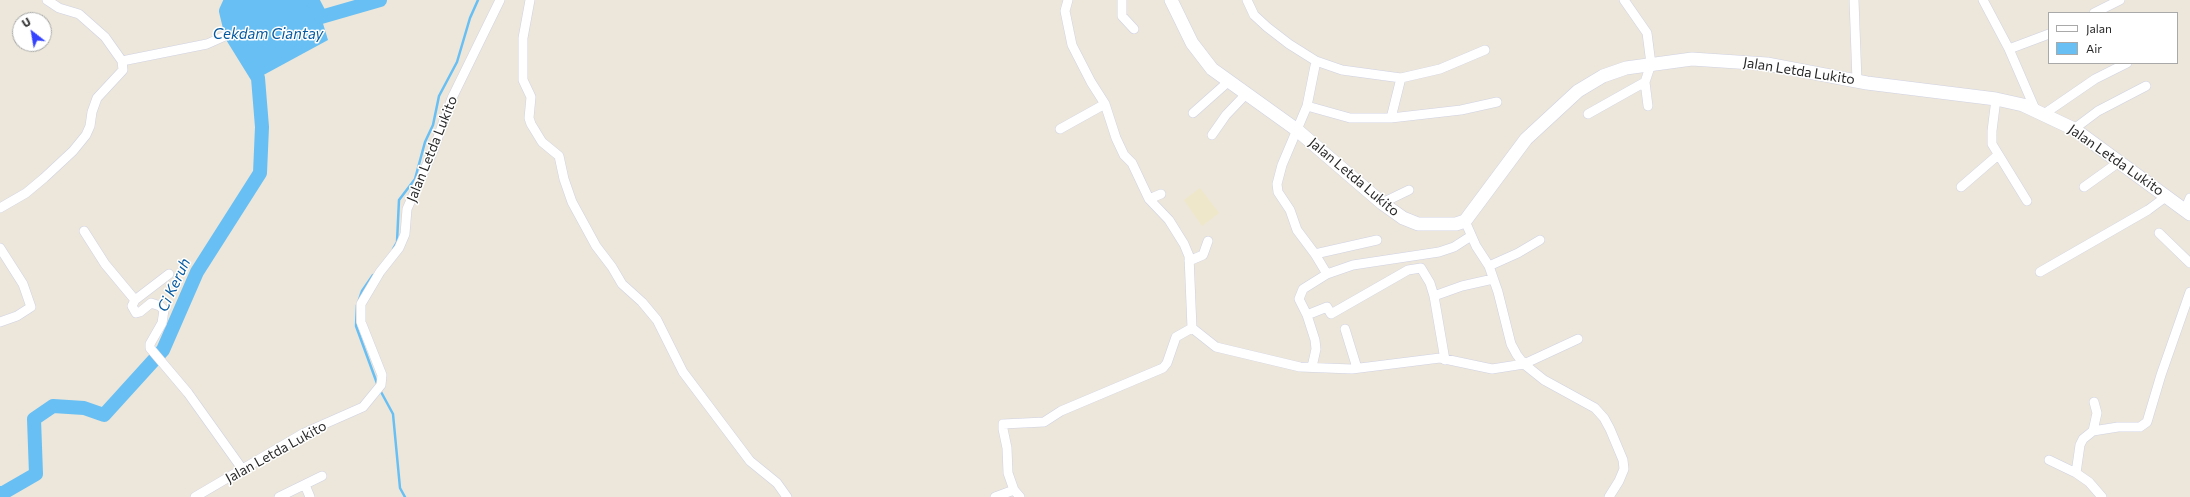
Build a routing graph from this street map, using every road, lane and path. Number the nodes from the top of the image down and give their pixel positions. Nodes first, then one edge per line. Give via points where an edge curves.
1 (47, 0) edge
2 (500, 0) edge
3 (530, 0) edge
4 (1068, 0) edge
5 (1122, 0) edge
6 (1171, 0) edge
7 (1247, 0) edge
8 (1624, 0) edge
9 (1854, 0) edge
10 (1983, 0) edge
11 (2120, 0) edge
12 (2096, 12) edge
13 (1134, 29) dead end
14 (2048, 34) edge
15 (225, 36) dead end
16 (2009, 49) junction
17 (1485, 50) dead end
18 (122, 61) junction
19 (1316, 61) junction
20 (1651, 64) junction
21 (2125, 64) edge
22 (1401, 78) junction
23 (1229, 81) junction
24 (1857, 81) junction
25 (1644, 82) junction
26 (2146, 86) dead end
27 (1248, 93) junction
28 (1996, 99) junction
29 (1497, 102) dead end
30 (1105, 104) junction
31 (1306, 106) junction
32 (1648, 106) dead end
33 (2040, 111) junction
34 (1194, 113) dead end
35 (1588, 114) dead end
36 (1391, 118) junction
37 (1060, 129) dead end
38 (2074, 129) junction
39 (1297, 130) junction
40 (1212, 135) dead end
41 (1998, 155) junction
42 (2119, 162) junction
43 (1961, 187) dead end
44 (2084, 187) dead end
45 (1410, 190) dead end
46 (1161, 194) dead end
47 (2167, 196) junction
48 (1149, 199) junction
49 (2027, 201) dead end
50 (1382, 203) junction
51 (2188, 207) edge
52 (0, 208) edge
53 (1465, 221) junction
54 (84, 231) dead end
55 (2159, 233) dead end
56 (1471, 236) junction
57 (1377, 240) dead end
58 (1540, 240) dead end
59 (1208, 241) dead end
60 (0, 248) edge
61 (1315, 254) junction
62 (1189, 262) junction
63 (2190, 263) edge
64 (1489, 266) junction
65 (2040, 272) dead end
66 (168, 274) dead end
67 (1327, 274) junction
68 (1493, 280) junction
69 (2190, 292) edge
70 (1434, 296) junction
71 (135, 300) junction
72 (1307, 315) junction
73 (0, 322) edge
74 (1192, 328) junction
75 (1345, 329) dead end
76 (1578, 339) dead end
77 (1445, 360) junction
78 (1524, 364) junction
79 (1312, 367) junction
80 (1357, 368) junction
81 (2094, 402) dead end
82 (2093, 431) junction
83 (2049, 460) dead end
84 (243, 470) junction
85 (2076, 473) junction
86 (322, 476) dead end
87 (305, 485) junction
88 (1017, 493) edge
89 (2100, 496) edge
90 (196, 497) edge
91 (279, 497) edge
92 (310, 497) edge
93 (787, 497) edge
94 (995, 497) edge
95 (1609, 497) edge

1 - 18 street via 59,8 79,14 105,37
2 - 84 street, Jalan Letda Lukito via 452,98 433,151 407,209 406,234 362,304 361,322 382,375 379,388 363,406 304,433
3 - 93 street via 523,38 523,80 531,97 531,124 542,142 558,156 575,208 596,246 622,284 657,320 683,372 750,461 777,483
4 - 30 street via 1065,11 1072,45 1090,82
5 - 13 street via 1122,16
6 - 23 street, Jalan Letda Lukito via 1192,43 1205,62
7 - 19 street via 1254,15 1267,27
8 - 20 street via 1646,32
9 - 24 street
10 - 16 street
11 - 12 street
14 - 16 street
15 - 18 street via 207,44
16 - 33 street
17 - 22 street via 1440,69
18 - 52 street via 123,70 97,98 86,135 73,151 26,193
19 - 22 street via 1342,70
19 - 31 street
20 - 24 street, Jalan Letda Lukito via 1692,59 1767,64
20 - 25 street
20 - 53 street, Jalan Letda Lukito via 1626,68 1603,76 1578,91 1526,139
21 - 33 street
22 - 36 street
23 - 27 street, Jalan Letda Lukito
23 - 34 street
24 - 28 street, Jalan Letda Lukito
25 - 32 street
25 - 35 street
26 - 38 street via 2098,111
27 - 39 street, Jalan Letda Lukito
27 - 40 street via 1226,115
28 - 33 street, Jalan Letda Lukito
28 - 41 street via 1992,140
29 - 36 street via 1461,110
30 - 37 street
30 - 48 street via 1124,156 1132,163
31 - 36 street via 1350,118
31 - 39 street
33 - 38 street, Jalan Letda Lukito
38 - 42 street, Jalan Letda Lukito
39 - 50 street, Jalan Letda Lukito
39 - 61 street via 1278,175 1278,192 1290,210 1297,230
41 - 43 street
41 - 49 street
42 - 44 street
42 - 47 street, Jalan Letda Lukito
45 - 50 street
46 - 48 street
47 - 51 street, Jalan Letda Lukito
47 - 65 street via 2148,210
48 - 62 street via 1176,230 1184,244
50 - 53 street, Jalan Letda Lukito via 1403,218 1418,224 1456,224
53 - 56 street
54 - 71 street via 105,264
55 - 63 street
56 - 64 street
56 - 67 street via 1454,247 1439,252 1354,264
57 - 61 street
58 - 64 street
59 - 62 street via 1203,255
60 - 73 street via 23,284 31,307 17,316
61 - 67 street
62 - 74 street
64 - 68 street
66 - 71 street
67 - 72 street via 1303,289 1299,299
68 - 70 street via 1462,286
68 - 78 street via 1511,344
69 - 82 street via 2147,422 2140,427 2114,427
70 - 72 street via 1421,268 1408,270 1331,314 1327,307
70 - 77 street
71 - 84 street via 132,306 136,313 151,303 164,310 162,323 150,344 154,353 188,393
72 - 79 street via 1316,349
74 - 79 street via 1222,349 1300,367
74 - 88 street via 1176,337 1163,368 1061,411 1044,422 1003,424 1008,473
75 - 80 street
76 - 78 street
77 - 78 street via 1492,369
77 - 80 street via 1440,358
78 - 95 street via 1544,380 1595,408 1604,418 1623,460 1624,469
79 - 80 street
81 - 82 street via 2097,413
82 - 85 street via 2080,445
83 - 85 street
84 - 90 street, Jalan Letda Lukito
85 - 89 street via 2089,482
86 - 87 street
87 - 91 street
87 - 92 street
88 - 94 street

